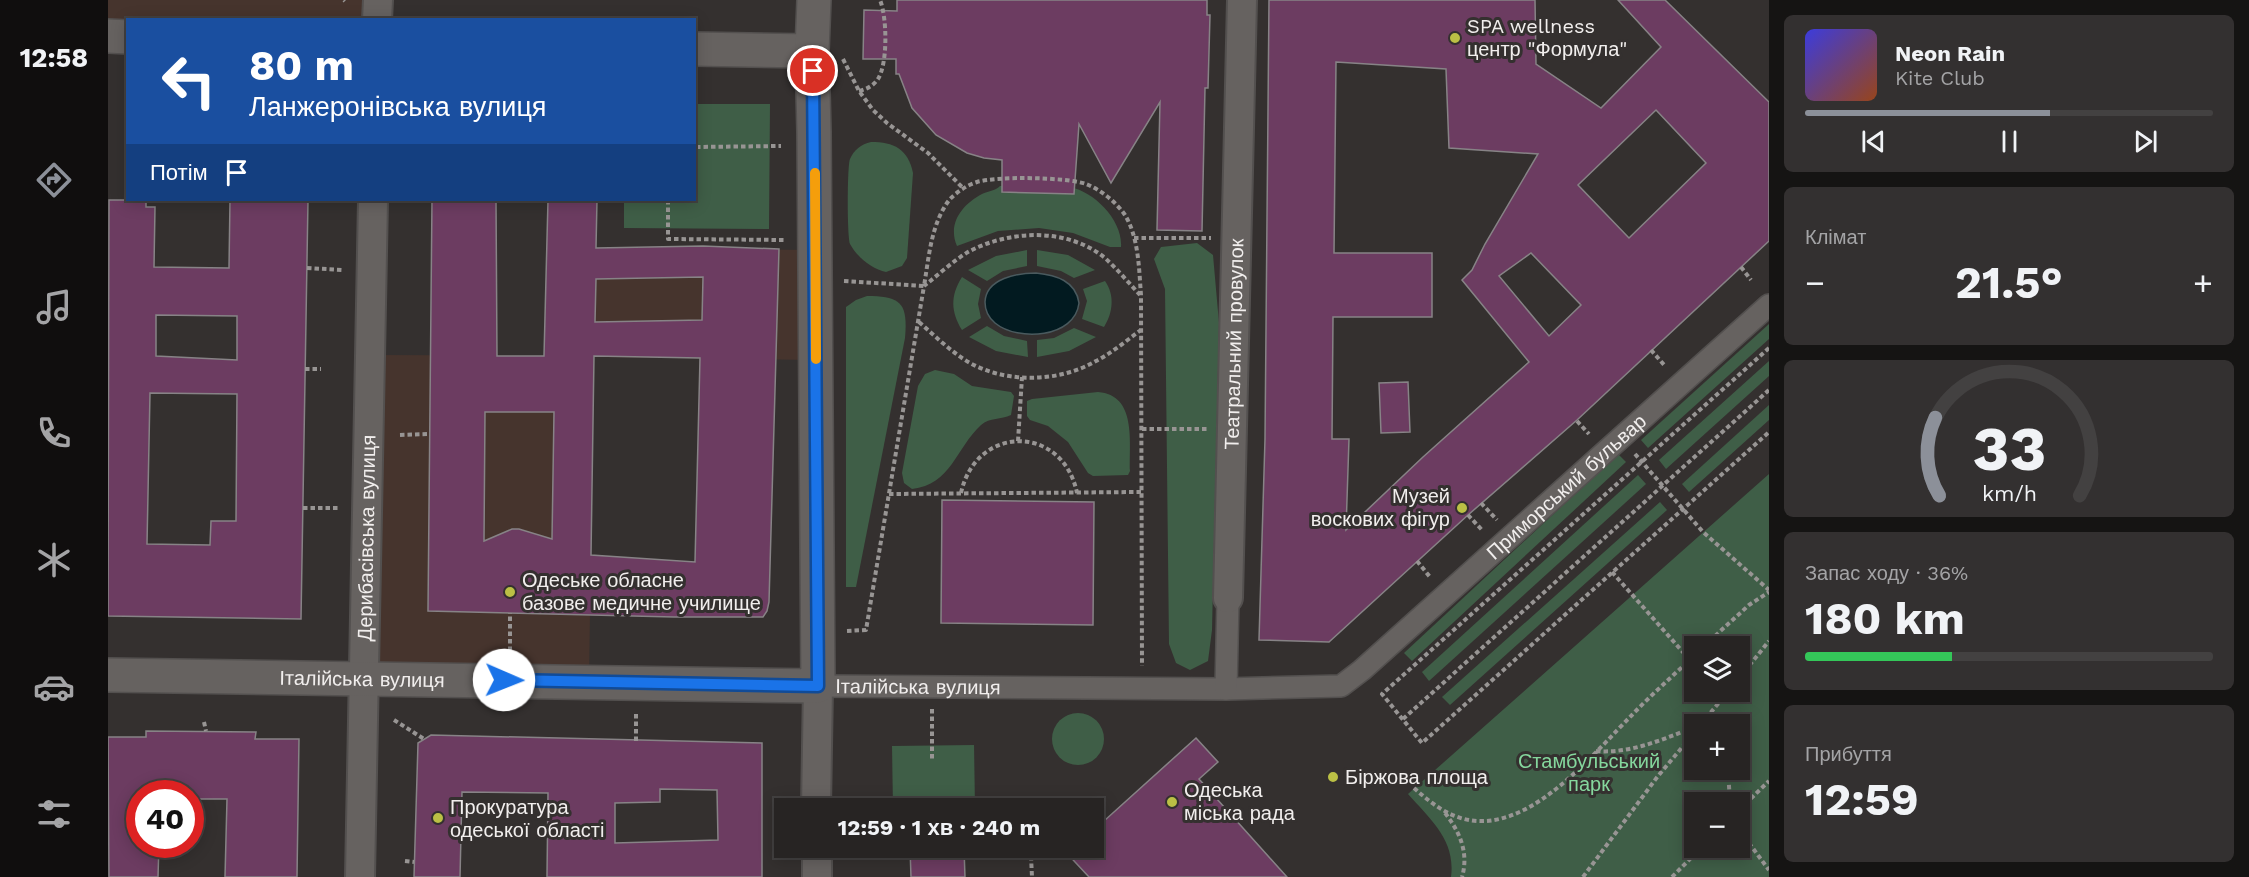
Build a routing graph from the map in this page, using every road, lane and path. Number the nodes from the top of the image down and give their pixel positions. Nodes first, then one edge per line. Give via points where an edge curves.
1 (378, 0) edge
2 (814, 0) edge
3 (880, 0) edge
4 (1242, 0) edge
5 (377, 18) edge
6 (108, 36) edge
7 (126, 37) edge
8 (696, 49) edge
9 (826, 51) junction
10 (859, 91) junction
11 (781, 146) dead end
12 (696, 147) edge
13 (963, 188) junction
14 (373, 201) edge
15 (668, 201) edge
16 (1134, 237) junction
17 (1214, 238) dead end
18 (815, 240) junction
19 (1742, 267) dead end
20 (307, 268) dead end
21 (342, 270) dead end
22 (841, 280) dead end
23 (1751, 280) dead end
24 (924, 286) junction
25 (1141, 295) junction
26 (1769, 305) edge
27 (918, 321) junction
28 (1141, 330) junction
29 (1769, 348) edge
30 (305, 369) dead end
31 (321, 369) dead end
32 (1022, 378) junction
33 (1769, 390) edge
34 (1142, 429) junction
35 (1212, 429) dead end
36 (1769, 432) edge
37 (430, 434) dead end
38 (400, 435) dead end
39 (1621, 438) junction
40 (1018, 441) junction
41 (1641, 461) junction
42 (1663, 485) junction
43 (1141, 492) junction
44 (1077, 493) junction
45 (889, 494) junction
46 (961, 494) junction
47 (303, 508) dead end
48 (339, 508) dead end
49 (1684, 508) junction
50 (1612, 572) junction
51 (1769, 591) edge
52 (1228, 598) joint
53 (510, 613) dead end
54 (839, 632) dead end
55 (1715, 636) edge
56 (1769, 641) edge
57 (510, 651) dead end
58 (1684, 653) edge
59 (1750, 665) edge
60 (1684, 666) edge
61 (108, 675) edge
62 (364, 678) junction
63 (818, 686) junction
64 (931, 686) junction
65 (1142, 688) junction
66 (1226, 689) junction
67 (1720, 702) edge
68 (1709, 714) edge
69 (1403, 719) junction
70 (394, 720) dead end
71 (204, 722) dead end
72 (207, 731) dead end
73 (1684, 731) edge
74 (424, 739) dead end
75 (1684, 745) edge
76 (1596, 751) junction
77 (932, 759) dead end
78 (1769, 781) edge
79 (1414, 788) dead end
80 (816, 798) edge
81 (1750, 799) edge
82 (1443, 810) junction
83 (1750, 844) edge
84 (817, 858) edge
85 (1031, 858) edge
86 (1691, 858) edge
87 (405, 861) dead end
88 (414, 862) dead end
89 (1769, 870) edge
90 (360, 877) edge
91 (817, 877) edge
92 (1032, 877) edge
93 (1462, 877) edge
94 (1583, 877) edge
95 (1672, 877) edge

1 - 5 street
2 - 9 street
3 - 10 path via 884,20 882,66 873,85
4 - 52 street, Театральний провулок
6 - 7 street
8 - 9 street
9 - 10 path
9 - 18 street
10 - 13 path via 887,123 928,153
11 - 12 path
13 - 16 path via 1001,179 1075,181 1105,195 1118,207
13 - 24 path via 943,210 935,230
14 - 62 street, Дерибасівська вулиця
15 - 18 path via 668,239
16 - 17 path
16 - 25 path
18 - 63 street
19 - 23 path
20 - 21 path
22 - 24 path
24 - 25 path via 980,246 1038,235 1073,241 1095,251
24 - 27 path
25 - 28 path
26 - 39 street, Приморський бульвар
27 - 32 path via 966,361
27 - 45 path
28 - 32 path via 1087,366 1050,376
28 - 34 path
29 - 41 path
30 - 31 path
32 - 40 path
33 - 42 path
34 - 35 path
34 - 43 path
36 - 49 path
37 - 38 path
39 - 41 path
39 - 66 street, Приморський бульвар via 1341,686
40 - 44 path via 1042,446 1057,455 1071,472
40 - 46 path via 1002,443 980,456 968,473
41 - 42 path
41 - 69 path via 1382,694
42 - 49 path
42 - 69 path
43 - 44 path
43 - 65 path
44 - 46 path
45 - 46 path
45 - 54 path via 866,630
47 - 48 path
49 - 50 path
49 - 51 path via 1703,532
50 - 58 path
50 - 69 path via 1422,743
51 - 55 path
52 - 66 street, Театральний провулок
53 - 57 path
56 - 59 path
60 - 76 path
61 - 62 street, Італійська вулиця
62 - 63 street, Італійська вулиця
62 - 90 street, Дерибасівська вулиця
63 - 64 street, Італійська вулиця
63 - 80 street
64 - 65 street, Італійська вулиця
64 - 77 path
65 - 66 street, Італійська вулиця
67 - 68 path
70 - 74 path
71 - 72 path
73 - 76 path via 1634,749
75 - 94 path
76 - 82 path via 1540,800 1514,815 1477,821
78 - 81 path
79 - 82 path
82 - 93 path via 1462,842
83 - 89 path
84 - 91 street
85 - 92 path
86 - 95 path
87 - 88 path

